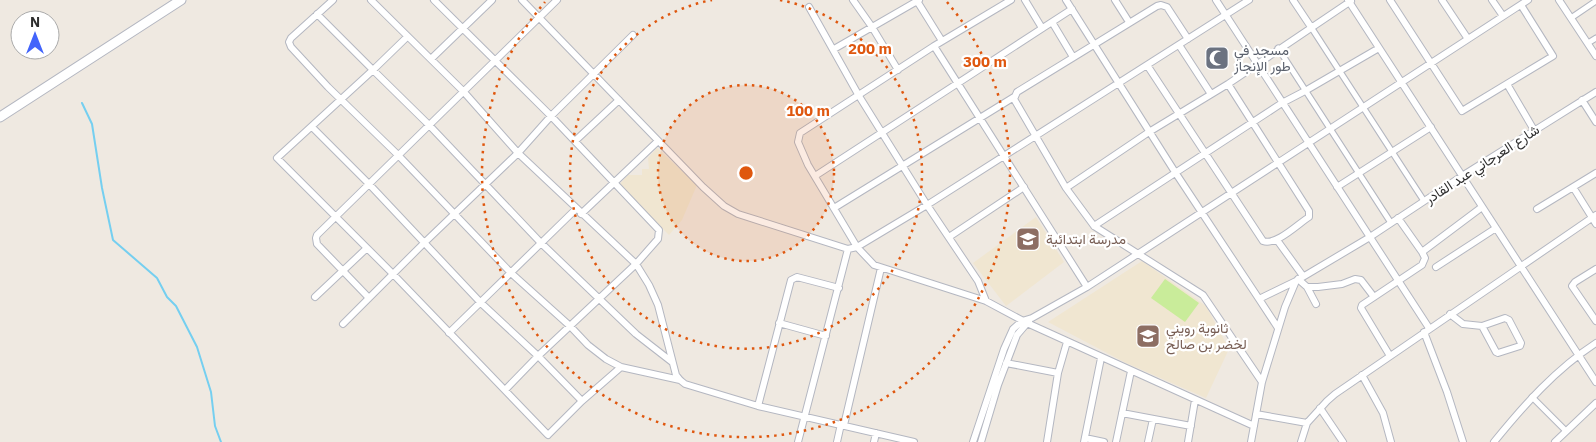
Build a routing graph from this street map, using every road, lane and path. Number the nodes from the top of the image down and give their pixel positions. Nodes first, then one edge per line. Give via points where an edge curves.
1 (181, 0) edge
2 (333, 0) edge
3 (371, 0) edge
4 (434, 0) edge
5 (492, 0) edge
6 (522, 0) edge
7 (557, 0) edge
8 (853, 0) edge
9 (1010, 0) edge
10 (1025, 0) edge
11 (1066, 0) edge
12 (1115, 0) edge
13 (1216, 0) edge
14 (1249, 0) edge
15 (1293, 0) edge
16 (1390, 0) edge
17 (1442, 0) edge
18 (1492, 0) edge
19 (1528, 0) edge
20 (1559, 0) edge
21 (918, 1) edge
22 (1350, 1) edge
23 (1596, 1) edge
24 (1521, 5) junction
25 (809, 7) dead end
26 (1072, 9) junction
27 (317, 14) junction
28 (1225, 15) junction
29 (1503, 16) junction
30 (539, 17) junction
31 (1571, 18) junction
32 (1052, 22) junction
33 (1129, 22) junction
34 (872, 27) junction
35 (1311, 27) junction
36 (463, 28) junction
37 (1042, 28) junction
38 (633, 35) dead end
39 (407, 37) junction
40 (1596, 38) edge
41 (1188, 39) junction
42 (1468, 39) junction
43 (942, 41) junction
44 (1094, 43) junction
45 (1588, 43) junction
46 (1179, 45) junction
47 (934, 46) junction
48 (1278, 48) junction
49 (1379, 48) junction
50 (834, 50) junction
51 (1596, 56) edge
52 (1073, 57) junction
53 (431, 59) junction
54 (495, 60) junction
55 (1430, 64) junction
56 (1257, 65) junction
57 (1147, 66) junction
58 (373, 70) junction
59 (898, 70) junction
60 (1339, 71) junction
61 (594, 74) junction
62 (958, 82) junction
63 (1402, 82) junction
64 (1119, 83) junction
65 (1228, 84) junction
66 (1507, 84) junction
67 (463, 91) junction
68 (1305, 91) junction
69 (1596, 92) edge
70 (1211, 94) junction
71 (859, 96) junction
72 (1014, 97) junction
73 (341, 99) junction
74 (619, 100) junction
75 (1582, 100) junction
76 (1282, 103) junction
77 (1363, 107) junction
78 (1178, 114) junction
79 (552, 116) junction
80 (0, 117) edge
81 (979, 117) junction
82 (1253, 122) junction
83 (1596, 122) edge
84 (428, 125) junction
85 (312, 126) junction
86 (1431, 127) junction
87 (1330, 129) junction
88 (1534, 130) junction
89 (882, 132) junction
90 (1149, 132) junction
91 (1035, 135) junction
92 (575, 141) junction
93 (658, 141) junction
94 (1308, 143) junction
95 (1392, 152) junction
96 (518, 153) junction
97 (1204, 153) junction
98 (398, 155) junction
99 (1004, 155) junction
100 (1278, 163) junction
101 (903, 165) junction
102 (1175, 172) junction
103 (1359, 173) junction
104 (1596, 173) edge
105 (814, 176) junction
106 (1462, 176) junction
107 (614, 183) junction
108 (369, 184) junction
109 (485, 185) junction
110 (1024, 187) junction
111 (1337, 187) junction
112 (1573, 187) junction
113 (1066, 188) junction
114 (1231, 193) junction
115 (1424, 201) junction
116 (928, 205) junction
117 (1482, 207) junction
118 (834, 208) junction
119 (1537, 209) dead end
120 (579, 211) junction
121 (1201, 212) junction
122 (454, 214) junction
123 (336, 217) junction
124 (1594, 217) edge
125 (1398, 218) junction
126 (1391, 223) junction
127 (1596, 224) edge
128 (1094, 226) junction
129 (1496, 228) junction
130 (949, 237) junction
131 (1370, 237) junction
132 (1277, 240) junction
133 (424, 243) junction
134 (541, 243) junction
135 (857, 247) junction
136 (367, 248) junction
137 (848, 249) junction
138 (1422, 252) junction
139 (1139, 253) junction
140 (636, 264) junction
141 (1520, 266) junction
142 (1436, 267) dead end
143 (881, 268) junction
144 (1596, 270) edge
145 (343, 271) junction
146 (511, 273) junction
147 (393, 274) junction
148 (1299, 279) junction
149 (1399, 282) junction
150 (1087, 287) junction
151 (1307, 287) junction
152 (839, 288) junction
153 (315, 297) dead end
154 (1374, 297) junction
155 (369, 298) junction
156 (600, 298) junction
157 (1259, 299) junction
158 (986, 301) junction
159 (481, 303) junction
160 (1316, 304) dead end
161 (1450, 314) junction
162 (1027, 321) junction
163 (1596, 321) edge
164 (779, 323) junction
165 (344, 324) dead end
166 (570, 326) junction
167 (1482, 326) junction
168 (1278, 328) junction
169 (1427, 330) junction
170 (449, 333) junction
171 (826, 336) junction
172 (1067, 342) junction
173 (1596, 343) edge
174 (1578, 354) junction
175 (538, 356) junction
176 (1390, 356) junction
177 (1102, 358) junction
178 (672, 362) junction
179 (1006, 363) junction
180 (620, 367) junction
181 (1131, 371) junction
182 (1058, 373) junction
183 (1362, 375) junction
184 (680, 380) junction
185 (1262, 382) junction
186 (1596, 382) edge
187 (505, 390) junction
188 (1532, 397) junction
189 (1195, 400) junction
190 (582, 401) junction
191 (1596, 403) edge
192 (758, 406) junction
193 (1320, 408) junction
194 (1122, 413) junction
195 (1256, 414) junction
196 (805, 417) junction
197 (1153, 419) junction
198 (1307, 423) junction
199 (843, 424) junction
200 (1191, 426) junction
201 (1254, 426) junction
202 (1566, 431) junction
203 (876, 433) junction
204 (1084, 440) edge
205 (798, 442) edge
206 (837, 442) edge
207 (874, 442) edge
208 (914, 442) edge
209 (973, 442) edge
210 (981, 442) edge
211 (1047, 442) edge
212 (1104, 442) edge
213 (1116, 442) edge
214 (1148, 442) edge
215 (1188, 442) edge
216 (1251, 442) edge
217 (1301, 442) edge
218 (1343, 442) edge
219 (1391, 442) edge
220 (1463, 442) edge
221 (1494, 442) edge
222 (1556, 442) edge

1 - 80 main road
2 - 27 street
3 - 39 street
4 - 36 street
5 - 36 street
6 - 30 street
7 - 30 street
8 - 34 street
9 - 43 street
10 - 37 street
11 - 26 street
12 - 33 street
13 - 28 street
14 - 28 street
15 - 35 street
16 - 55 street
17 - 42 street
18 - 29 street
19 - 24 street
20 - 31 street
21 - 34 street
21 - 43 street
22 - 35 street
22 - 49 street
23 - 31 street
24 - 29 street
24 - 66 street via 1553,55
25 - 50 street
26 - 32 street
26 - 44 street
27 - 58 street
27 - 73 street via 291,38 290,44
28 - 41 street
28 - 56 street
29 - 42 street
30 - 54 street
30 - 61 street
31 - 45 street
32 - 37 street
32 - 52 street
33 - 41 street via 1164,5
33 - 44 street
34 - 50 street
34 - 59 street
35 - 48 street
35 - 60 street
36 - 53 street
36 - 54 street
37 - 62 street
38 - 61 street
39 - 53 street
39 - 58 street
40 - 45 street
41 - 46 street
42 - 55 street
43 - 47 street
44 - 52 street
44 - 64 street
45 - 51 street
46 - 57 street
46 - 70 street
47 - 59 street
47 - 62 street
48 - 56 street
48 - 68 street
49 - 60 street
49 - 63 street
50 - 71 street
52 - 72 street
53 - 67 street
54 - 67 street
54 - 79 street
55 - 63 street
55 - 66 street via 1461,111
56 - 65 street
56 - 76 street
57 - 64 street
57 - 78 street
58 - 73 street
58 - 84 street
59 - 71 street
60 - 68 street
60 - 77 street
61 - 74 street
61 - 79 street
62 - 81 street
62 - 89 street
63 - 77 street
63 - 86 street
64 - 90 street
64 - 91 street
65 - 70 street
65 - 82 street
66 - 88 street
67 - 84 street
67 - 96 street
68 - 76 street
68 - 87 street
69 - 75 street, شارع العرجاني عبد القادر
70 - 78 street
71 - 89 street
71 - 105 street via 798,136
72 - 81 street
72 - 91 street
73 - 85 street
73 - 98 street
74 - 92 street
74 - 93 street
75 - 83 street
75 - 88 street, شارع العرجاني عبد القادر
76 - 82 street
76 - 94 street
77 - 87 street
77 - 95 street
78 - 90 street
78 - 97 street
79 - 92 street
79 - 96 street
81 - 99 street
81 - 101 street
82 - 97 street
82 - 100 street
84 - 98 street
84 - 109 street
85 - 108 street
85 - 123 street via 277,158
86 - 95 street
86 - 106 street
87 - 94 street
87 - 103 street
88 - 106 street, شارع العرجاني عبد القادر
89 - 101 street
89 - 105 street
90 - 102 street
90 - 113 street
91 - 99 street
91 - 113 street
92 - 107 street
93 - 107 street
93 - 137 street via 724,206 738,214
94 - 100 street
94 - 111 street
95 - 103 street
95 - 115 street
96 - 109 street
96 - 120 street
97 - 102 street
97 - 114 street
98 - 108 street
98 - 122 street
99 - 110 street
99 - 116 street
100 - 114 street
100 - 132 street via 1310,213
101 - 116 street
101 - 118 street
102 - 121 street
102 - 128 street
103 - 111 street
103 - 126 street
104 - 112 street
105 - 118 street
106 - 115 street, شارع العرجاني عبد القادر
106 - 117 street
107 - 120 street
107 - 140 street via 660,233
108 - 123 street
108 - 133 street
109 - 122 street
109 - 134 street
110 - 130 street
110 - 150 street
111 - 131 street
112 - 119 street
112 - 124 street
113 - 128 street
114 - 121 street
114 - 132 street via 1263,241
115 - 125 street, شارع العرجاني عبد القادر
116 - 130 street
116 - 135 street
117 - 129 street
117 - 138 street
118 - 135 street
120 - 134 street
120 - 140 street
121 - 139 street
121 - 157 street
122 - 133 street
122 - 146 street
123 - 136 street
123 - 145 street via 317,235 316,242
124 - 127 street
124 - 141 street
125 - 126 street, شارع العرجاني عبد القادر
125 - 138 street
126 - 131 street, شارع العرجاني عبد القادر
128 - 139 street
129 - 141 street
129 - 142 street
130 - 158 street via 978,280
131 - 148 street, شارع العرجاني عبد القادر
131 - 149 street
132 - 148 street
133 - 147 street
133 - 159 street
134 - 146 street
134 - 156 street
135 - 137 street
135 - 143 street via 868,260
136 - 145 street
136 - 147 street
137 - 152 street
138 - 149 street via 1423,263
139 - 150 street
139 - 185 street via 1207,299
140 - 156 street
140 - 178 street via 658,305
141 - 161 street
141 - 174 street
143 - 158 street
143 - 199 street
144 - 163 street via 1572,286
145 - 153 street
145 - 155 street
146 - 159 street
146 - 166 street
147 - 155 street
147 - 170 street
148 - 151 street
148 - 157 street, شارع العرجاني عبد القادر
148 - 168 street
149 - 154 street
149 - 169 street
150 - 162 street
151 - 154 street via 1331,286 1358,279 1365,283
151 - 160 street
152 - 164 street via 794,278 790,282
152 - 171 street
154 - 176 street via 1362,308
155 - 165 street
156 - 166 street
156 - 178 street via 636,334
157 - 168 street
158 - 162 street
159 - 170 street
159 - 175 street
161 - 167 street via 1463,324
161 - 169 street
162 - 172 street
162 - 179 street via 1017,335
162 - 209 street via 1013,329 1004,349
164 - 171 street
164 - 192 street
166 - 175 street
166 - 180 street via 592,348
167 - 167 street via 1507,318 1522,342 1496,352
168 - 185 street
169 - 176 street
169 - 220 street
170 - 187 street
171 - 196 street
172 - 177 street
172 - 182 street
173 - 174 street
174 - 186 street
174 - 188 street
175 - 187 street
175 - 190 street
176 - 183 street
177 - 181 street
177 - 204 street
178 - 184 street
179 - 182 street
179 - 210 street
180 - 184 street
180 - 190 street
181 - 189 street
181 - 194 street
182 - 211 street
183 - 193 street
183 - 219 street via 1383,413
184 - 192 street via 695,388
185 - 195 street
187 - 190 street via 548,435
188 - 202 street
188 - 221 street
189 - 200 street
189 - 201 street
191 - 202 street
192 - 196 street
193 - 198 street
193 - 218 street
194 - 197 street
194 - 213 street
195 - 198 street
195 - 201 street
196 - 199 street
196 - 205 street
197 - 200 street
197 - 214 street
198 - 217 street
199 - 203 street
199 - 206 street
200 - 215 street
201 - 216 street
202 - 222 street
203 - 207 street
203 - 208 street
204 - 212 street

